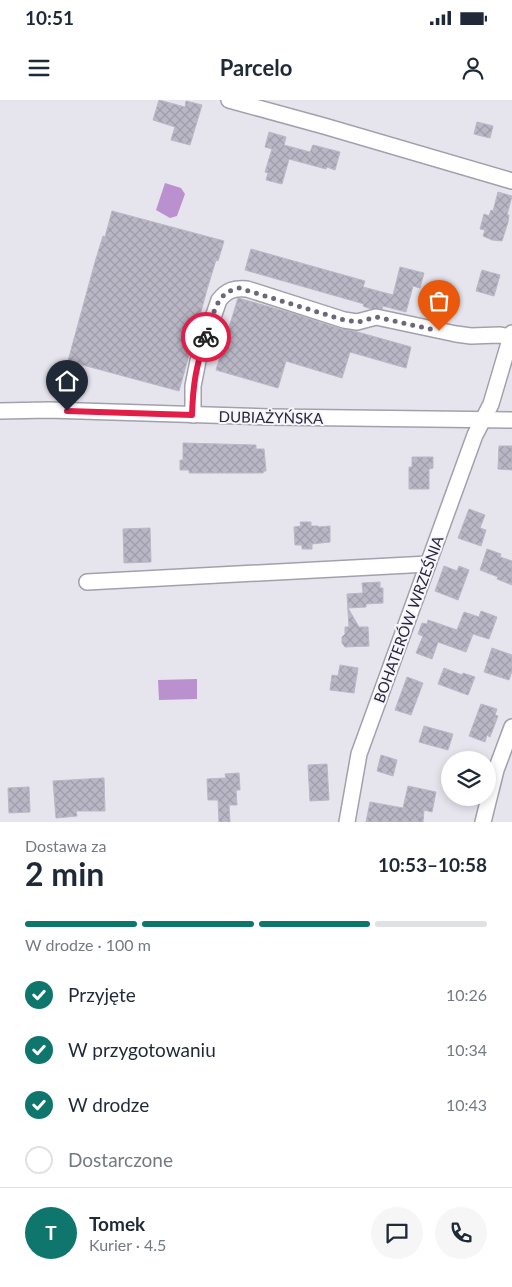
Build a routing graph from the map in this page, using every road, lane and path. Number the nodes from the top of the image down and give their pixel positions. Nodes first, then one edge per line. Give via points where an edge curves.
1 (229, 100) edge
2 (512, 181) edge
3 (511, 335) edge
4 (0, 411) edge
5 (192, 415) junction
6 (483, 420) junction
7 (512, 420) edge
8 (428, 564) junction
9 (87, 582) dead end
10 (512, 727) edge
11 (347, 822) edge
12 (482, 822) edge

1 - 2 street
3 - 5 street via 471,336 376,317 358,322 344,320 247,290 231,290 219,300 198,361
3 - 6 street, BOHATERÓW WRZEŚNIA via 491,404
4 - 5 street, DUBIAŻYŃSKA
5 - 6 street, DUBIAŻYŃSKA
6 - 7 street, DUBIAŻYŃSKA
6 - 8 street, BOHATERÓW WRZEŚNIA
8 - 9 street
8 - 11 street, BOHATERÓW WRZEŚNIA via 359,754
10 - 12 street

